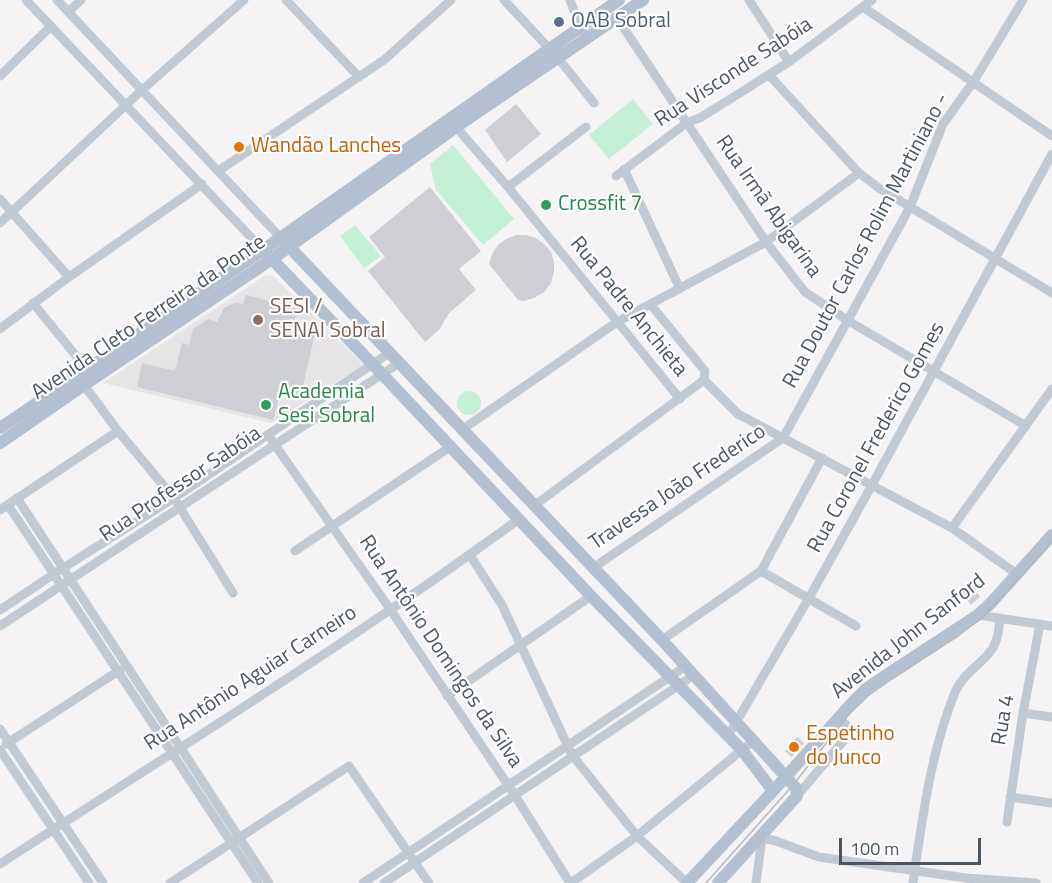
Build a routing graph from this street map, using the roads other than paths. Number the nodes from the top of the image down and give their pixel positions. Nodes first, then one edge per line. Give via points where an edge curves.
1 (26, 0) edge
2 (57, 0) edge
3 (81, 0) edge
4 (244, 0) edge
5 (286, 0) edge
6 (451, 0) edge
7 (504, 0) edge
8 (570, 0) edge
9 (619, 0) edge
10 (643, 0) edge
11 (749, 0) edge
12 (872, 0) edge
13 (1023, 0) edge
14 (863, 8) junction
15 (68, 12) junction
16 (617, 18) junction
17 (51, 26) junction
18 (584, 33) junction
19 (554, 54) junction
20 (789, 62) junction
21 (769, 75) junction
22 (0, 76) edge
23 (359, 78) junction
24 (974, 81) junction
25 (142, 90) junction
26 (594, 103) dead end
27 (127, 105) junction
28 (688, 122) junction
29 (456, 127) junction
30 (586, 127) dead end
31 (1052, 136) edge
32 (1052, 154) edge
33 (624, 169) junction
34 (218, 171) junction
35 (859, 172) junction
36 (616, 176) dead end
37 (202, 184) junction
38 (508, 187) junction
39 (0, 199) edge
40 (910, 207) junction
41 (12, 212) junction
42 (0, 223) edge
43 (285, 242) junction
44 (766, 242) junction
45 (267, 255) junction
46 (995, 258) junction
47 (69, 277) junction
48 (680, 289) junction
49 (1052, 293) edge
50 (33, 303) junction
51 (651, 305) junction
52 (847, 320) junction
53 (618, 322) junction
54 (0, 329) edge
55 (389, 353) junction
56 (399, 363) junction
57 (86, 368) junction
58 (378, 369) junction
59 (934, 372) junction
60 (704, 380) junction
61 (84, 385) junction
62 (1052, 389) edge
63 (680, 399) junction
64 (1026, 426) junction
65 (0, 428) edge
66 (464, 429) junction
67 (118, 431) junction
68 (268, 435) junction
69 (783, 438) junction
70 (0, 443) edge
71 (275, 445) junction
72 (450, 447) junction
73 (822, 458) junction
74 (206, 476) junction
75 (511, 481) junction
76 (873, 485) junction
77 (212, 486) junction
78 (496, 495) junction
79 (17, 498) junction
80 (174, 498) junction
81 (535, 505) junction
82 (4, 507) edge
83 (181, 508) junction
84 (519, 519) junction
85 (333, 526) junction
86 (952, 528) junction
87 (1052, 535) edge
88 (295, 551) dead end
89 (470, 555) junction
90 (63, 568) junction
91 (593, 568) junction
92 (761, 572) junction
93 (54, 574) junction
94 (1017, 574) junction
95 (71, 579) junction
96 (62, 586) junction
97 (233, 593) dead end
98 (591, 596) junction
99 (809, 598) junction
100 (390, 609) junction
101 (0, 610) edge
102 (978, 615) junction
103 (1000, 618) junction
104 (1040, 624) junction
105 (0, 626) edge
106 (856, 626) dead end
107 (1052, 626) edge
108 (662, 640) junction
109 (521, 644) junction
110 (127, 665) junction
111 (690, 670) junction
112 (117, 672) junction
113 (673, 680) junction
114 (145, 693) junction
115 (447, 696) junction
116 (136, 700) junction
117 (1023, 713) junction
118 (838, 717) junction
119 (1052, 717) edge
120 (737, 721) junction
121 (0, 729) edge
122 (728, 736) junction
123 (754, 740) junction
124 (9, 742) junction
125 (566, 746) junction
126 (0, 749) edge
127 (176, 750) junction
128 (742, 750) junction
129 (572, 755) junction
130 (786, 777) junction
131 (508, 785) junction
132 (773, 791) junction
133 (514, 794) junction
134 (797, 796) junction
135 (1010, 797) junction
136 (1052, 803) edge
137 (64, 822) junction
138 (1007, 822) dead end
139 (53, 829) junction
140 (637, 836) junction
141 (762, 836) junction
142 (235, 841) junction
143 (408, 852) junction
144 (415, 861) junction
145 (0, 864) edge
146 (915, 872) junction
147 (1024, 882) edge
148 (89, 883) edge
149 (103, 883) edge
150 (170, 883) edge
151 (258, 883) edge
152 (269, 883) edge
153 (363, 883) edge
154 (384, 883) edge
155 (429, 883) edge
156 (571, 883) edge
157 (687, 883) edge
158 (718, 883) edge
159 (756, 883) edge
160 (913, 883) edge
161 (1036, 883) edge

1 - 17 street
2 - 15 street
3 - 15 street
4 - 25 street
5 - 23 street
6 - 23 street
7 - 19 street
8 - 18 street
9 - 18 main road
10 - 16 main road
11 - 20 street
12 - 14 street, Rua Visconde Sabóia
13 - 24 street, Rua Doutor Carlos Rolim Martiniano -
14 - 20 street, Rua Visconde Sabóia
14 - 24 street
15 - 25 street
16 - 18 main road
16 - 28 street, Rua Irmã Abigarina
17 - 22 street
17 - 27 street
18 - 19 main road
19 - 26 street
19 - 29 main road
19 - 43 main road
20 - 21 street, Rua Visconde Sabóia
21 - 28 street, Rua Visconde Sabóia
21 - 35 street
23 - 34 street
24 - 31 street
24 - 40 street, Rua Doutor Carlos Rolim Martiniano - via 943,124
25 - 27 street
25 - 34 street
27 - 37 street
27 - 41 street
28 - 33 street, Rua Visconde Sabóia
28 - 44 street, Rua Irmã Abigarina
29 - 38 street, Rua Padre Anchieta
29 - 43 main road
30 - 38 street
32 - 46 street, Rua Coronel Frederico Gomes
33 - 36 street, Rua Visconde Sabóia
33 - 48 street
34 - 43 street
35 - 40 street
35 - 44 street
37 - 45 street
37 - 47 street
38 - 53 street, Rua Padre Anchieta
39 - 41 street
40 - 46 street
40 - 52 street, Rua Doutor Carlos Rolim Martiniano -
41 - 42 street
41 - 47 street
43 - 45 main road, Avenida Cleto Ferreira da Ponte
43 - 55 main road
44 - 48 street
44 - 52 street, Rua Irmã Abigarina via 805,292
45 - 57 main road, Avenida Cleto Ferreira da Ponte
45 - 58 main road
45 - 61 main road, Avenida Cleto Ferreira da Ponte
46 - 49 street
46 - 59 street, Rua Coronel Frederico Gomes
47 - 50 street
48 - 51 street
50 - 54 street
50 - 57 street
51 - 53 street
51 - 60 street via 705,371
52 - 59 street, Rua Irmã Abigarina
52 - 69 street, Rua Doutor Carlos Rolim Martiniano -
53 - 63 street, Rua Padre Anchieta
53 - 66 street
55 - 56 main road
55 - 58 street
56 - 58 street
56 - 66 main road
57 - 65 main road, Avenida Cleto Ferreira da Ponte
58 - 68 street, Rua Professor Sabóia
58 - 71 street, Rua Professor Sabóia
58 - 72 main road
59 - 64 street, Rua Irmã Abigarina
59 - 76 street, Rua Coronel Frederico Gomes
60 - 63 street
60 - 69 street via 738,414
61 - 67 street
61 - 70 main road, Avenida Cleto Ferreira da Ponte
62 - 64 street
63 - 81 street
64 - 86 street
66 - 75 main road
67 - 79 street
67 - 80 street
68 - 71 street, Rua Antônio Domingos da Silva
68 - 74 street, Rua Professor Sabóia
69 - 73 street
69 - 91 street, Travessa João Frederico
71 - 77 street, Rua Professor Sabóia
71 - 85 street, Rua Antônio Domingos da Silva
72 - 78 main road
72 - 85 street
73 - 76 street
73 - 92 street
74 - 77 street
74 - 80 street, Rua Professor Sabóia
75 - 78 main road
75 - 81 main road
76 - 86 street
76 - 99 street, Rua Coronel Frederico Gomes
77 - 83 street, Rua Professor Sabóia
78 - 84 main road
79 - 82 street
79 - 90 street
80 - 83 street
80 - 90 street, Rua Professor Sabóia
81 - 91 main road
82 - 93 street
83 - 95 street, Rua Professor Sabóia
83 - 97 street
84 - 89 street, Rua Antônio Aguiar Carneiro
84 - 98 main road
85 - 88 street
85 - 100 street, Rua Antônio Domingos da Silva
86 - 94 street
87 - 94 main road, Avenida John Sanford
89 - 100 street, Rua Antônio Aguiar Carneiro
89 - 109 street via 495,591
90 - 93 street, Rua Professor Sabóia
90 - 95 street
91 - 108 main road
92 - 99 street
92 - 108 street
93 - 96 street
93 - 101 street, Rua Professor Sabóia
94 - 102 main road, Avenida John Sanford
95 - 96 street, Rua Professor Sabóia
95 - 110 street
96 - 105 street, Rua Professor Sabóia
96 - 112 street
98 - 109 street
98 - 113 main road
99 - 106 street
99 - 120 street, Rua Coronel Frederico Gomes
100 - 115 street, Rua Antônio Domingos da Silva
100 - 127 street, Rua Antônio Aguiar Carneiro
102 - 103 street
102 - 118 main road, Avenida John Sanford via 866,689
103 - 104 street
103 - 146 street via 993,648 964,676 953,698 932,774
104 - 107 street
104 - 117 street, Rua 4
108 - 111 main road
109 - 115 street
109 - 125 street
110 - 112 street
110 - 114 street
111 - 113 street
111 - 120 main road
112 - 116 street
112 - 124 street
113 - 122 main road
113 - 125 street
113 - 129 street
114 - 116 street
114 - 127 street
115 - 131 street, Rua Antônio Domingos da Silva
116 - 127 street
117 - 119 street
117 - 135 street, Rua 4
118 - 130 main road, Avenida John Sanford
118 - 134 street, Avenida John Sanford via 849,727 849,734
120 - 122 street, Rua Coronel Frederico Gomes
120 - 123 main road
121 - 124 street
122 - 128 main road
123 - 128 street
123 - 130 main road
124 - 126 street
124 - 137 street
125 - 129 street
125 - 131 street
126 - 139 street
127 - 137 street, Rua Antônio Aguiar Carneiro
127 - 142 street
128 - 132 main road
128 - 140 street
129 - 133 street
129 - 140 street
130 - 132 main road, Avenida John Sanford
130 - 134 main road via 796,788
131 - 133 street, Rua Antônio Domingos da Silva
131 - 143 street
132 - 157 main road, Avenida John Sanford
133 - 144 street
133 - 156 street, Rua Antônio Domingos da Silva
134 - 141 main road, Avenida John Sanford
135 - 136 street
135 - 138 street, Rua 4
137 - 139 street, Rua Antônio Aguiar Carneiro
137 - 149 street
139 - 145 street, Rua Antônio Aguiar Carneiro
139 - 148 street
140 - 156 street
140 - 157 street
141 - 146 street via 819,857
141 - 158 main road, Avenida John Sanford
141 - 159 street
142 - 143 street via 349,766
142 - 150 street
142 - 151 street
142 - 152 street
143 - 144 street
143 - 153 street
144 - 154 street
144 - 155 street
146 - 147 street
146 - 160 street
147 - 161 street

